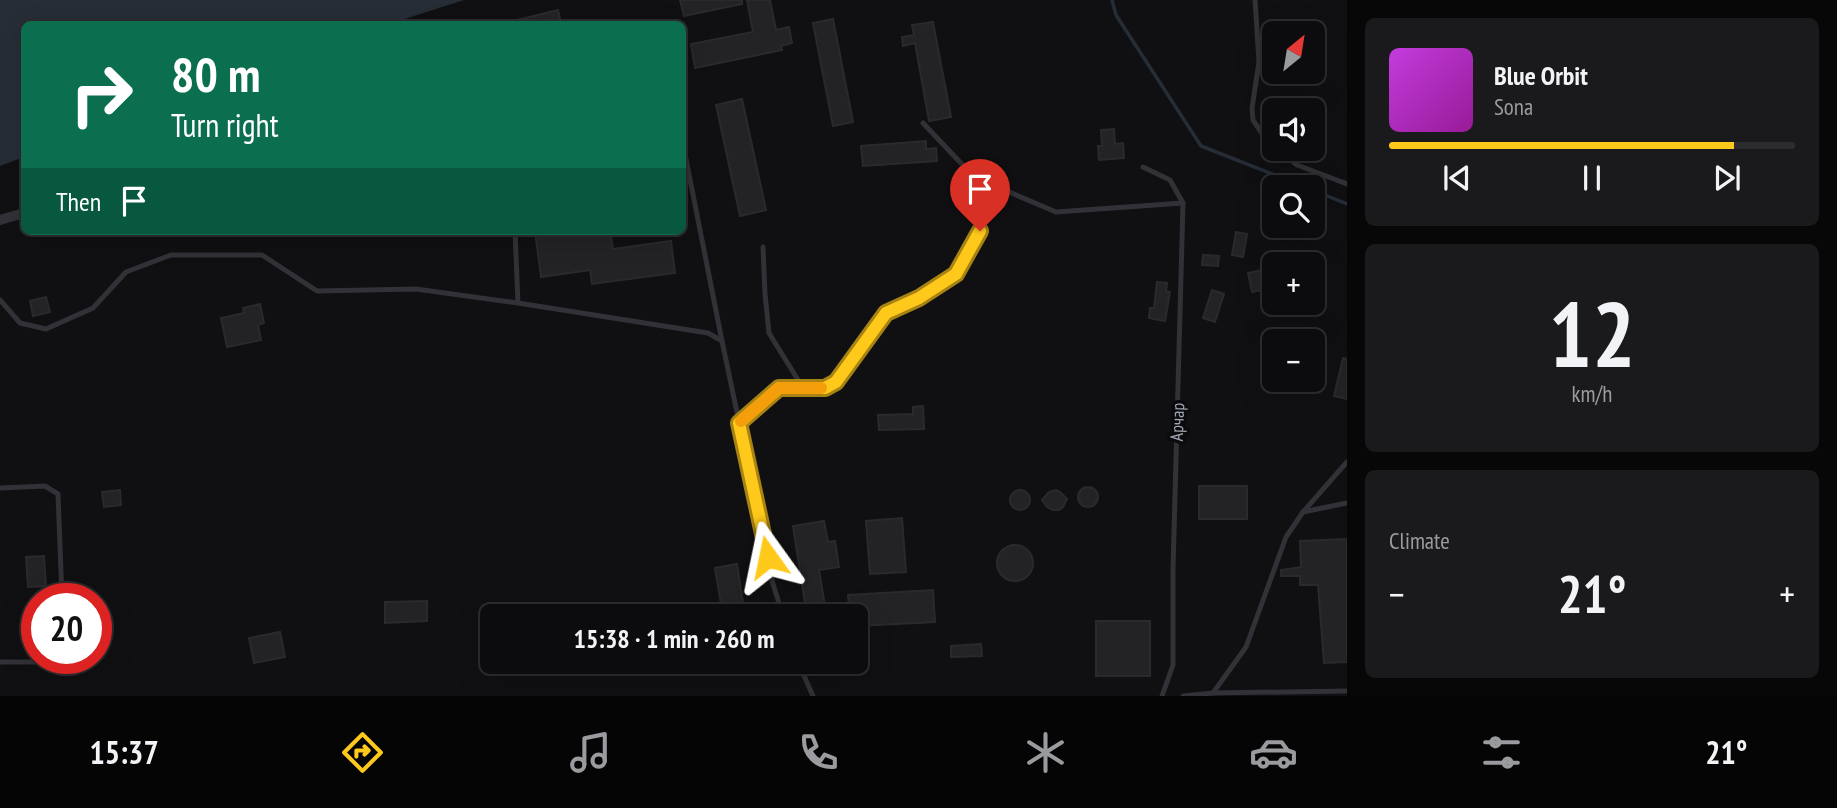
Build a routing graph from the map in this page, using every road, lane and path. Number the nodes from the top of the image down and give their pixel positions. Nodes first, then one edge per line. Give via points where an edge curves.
1 (1255, 0) edge
2 (923, 123) dead end
3 (1262, 134) edge
4 (686, 159) edge
5 (1292, 161) edge
6 (1143, 167) dead end
7 (974, 177) junction
8 (1347, 184) edge
9 (1184, 203) junction
10 (21, 214) edge
11 (0, 220) edge
12 (515, 235) edge
13 (763, 247) dead end
14 (0, 300) edge
15 (518, 303) junction
16 (722, 341) junction
17 (803, 388) junction
18 (739, 423) junction
19 (1347, 462) edge
20 (0, 488) edge
21 (1347, 503) edge
22 (1303, 512) junction
23 (61, 583) edge
24 (780, 604) edge
25 (0, 662) edge
26 (21, 662) edge
27 (803, 674) edge
28 (1347, 691) edge
29 (1213, 693) junction
30 (813, 696) edge
31 (1162, 696) edge
32 (1183, 696) edge

1 - 3 lane via 1259,62 1252,108
2 - 7 lane
4 - 16 lane
5 - 8 lane
6 - 9 lane via 1170,180
7 - 9 lane via 1056,212
7 - 17 lane via 980,231 956,274 886,313 836,382 825,388
9 - 31 lane, Арчар via 1173,665
10 - 11 street
12 - 15 lane
13 - 17 lane via 769,333
14 - 15 lane via 20,323 46,329 93,308 127,272 171,255 262,255 317,291 416,289
15 - 16 lane via 708,333
16 - 18 lane
17 - 18 lane via 779,388
18 - 24 lane
19 - 22 lane
20 - 23 lane via 45,486 58,494
21 - 22 lane
22 - 29 lane via 1286,537 1246,647
25 - 26 lane
27 - 30 lane
28 - 29 lane
29 - 32 lane

